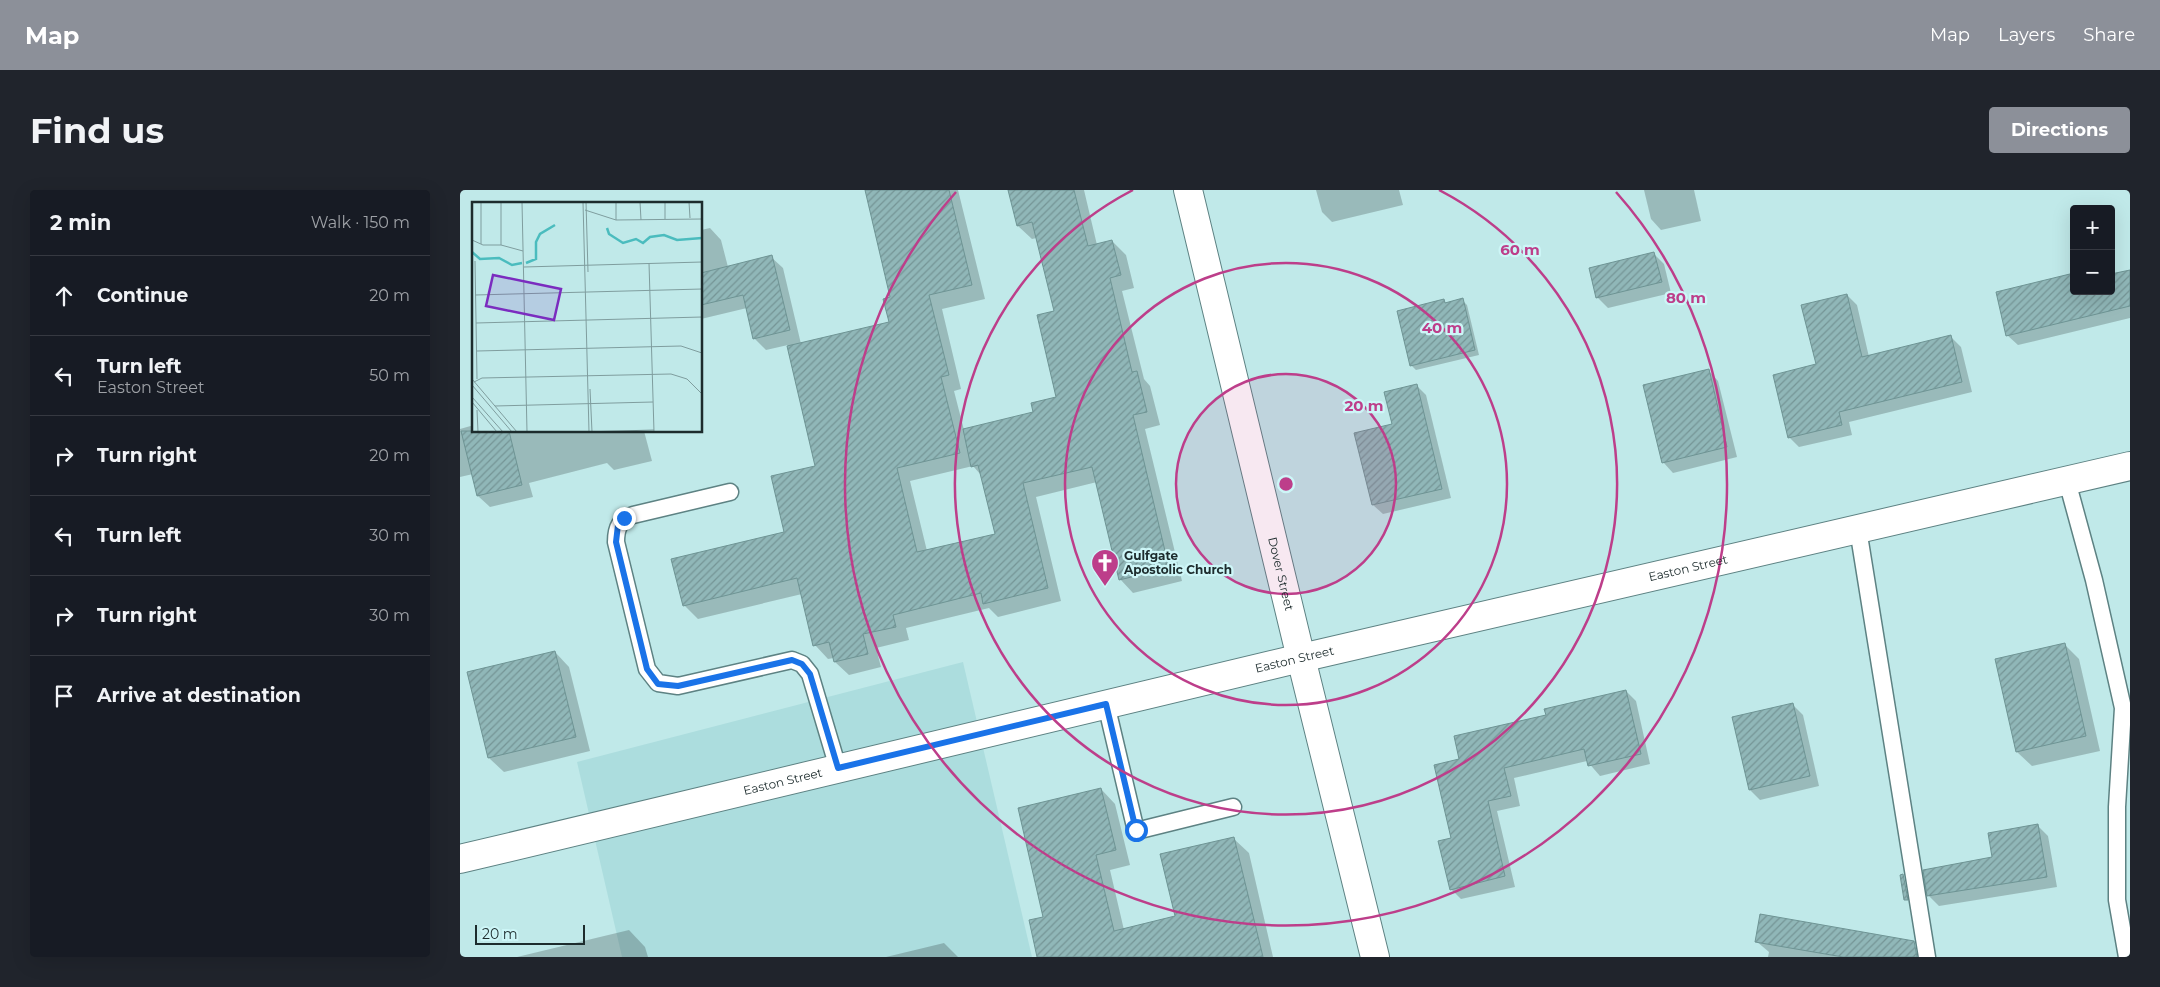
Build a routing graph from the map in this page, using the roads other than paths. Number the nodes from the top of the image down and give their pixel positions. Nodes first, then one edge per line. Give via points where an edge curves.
1 (1188, 190) edge
2 (2130, 466) edge
3 (2068, 481) junction
4 (730, 492) dead end
5 (1858, 529) junction
6 (1301, 658) junction
7 (1106, 704) junction
8 (838, 768) junction
9 (1233, 807) dead end
10 (460, 858) edge
11 (1376, 957) edge
12 (1927, 957) edge
13 (2127, 957) edge

1 - 6 street, Dover Street
2 - 3 street, Easton Street
3 - 5 street, Easton Street
3 - 13 lane via 2123,708 2117,807 2117,900
4 - 8 lane via 633,515 618,525 616,542 647,669 658,684 678,686 792,660 802,664 810,674
5 - 6 street, Easton Street
5 - 12 lane
6 - 7 street, Easton Street
6 - 11 street, Dover Street
7 - 8 street, Easton Street
7 - 9 lane via 1136,830
8 - 10 street, Easton Street

